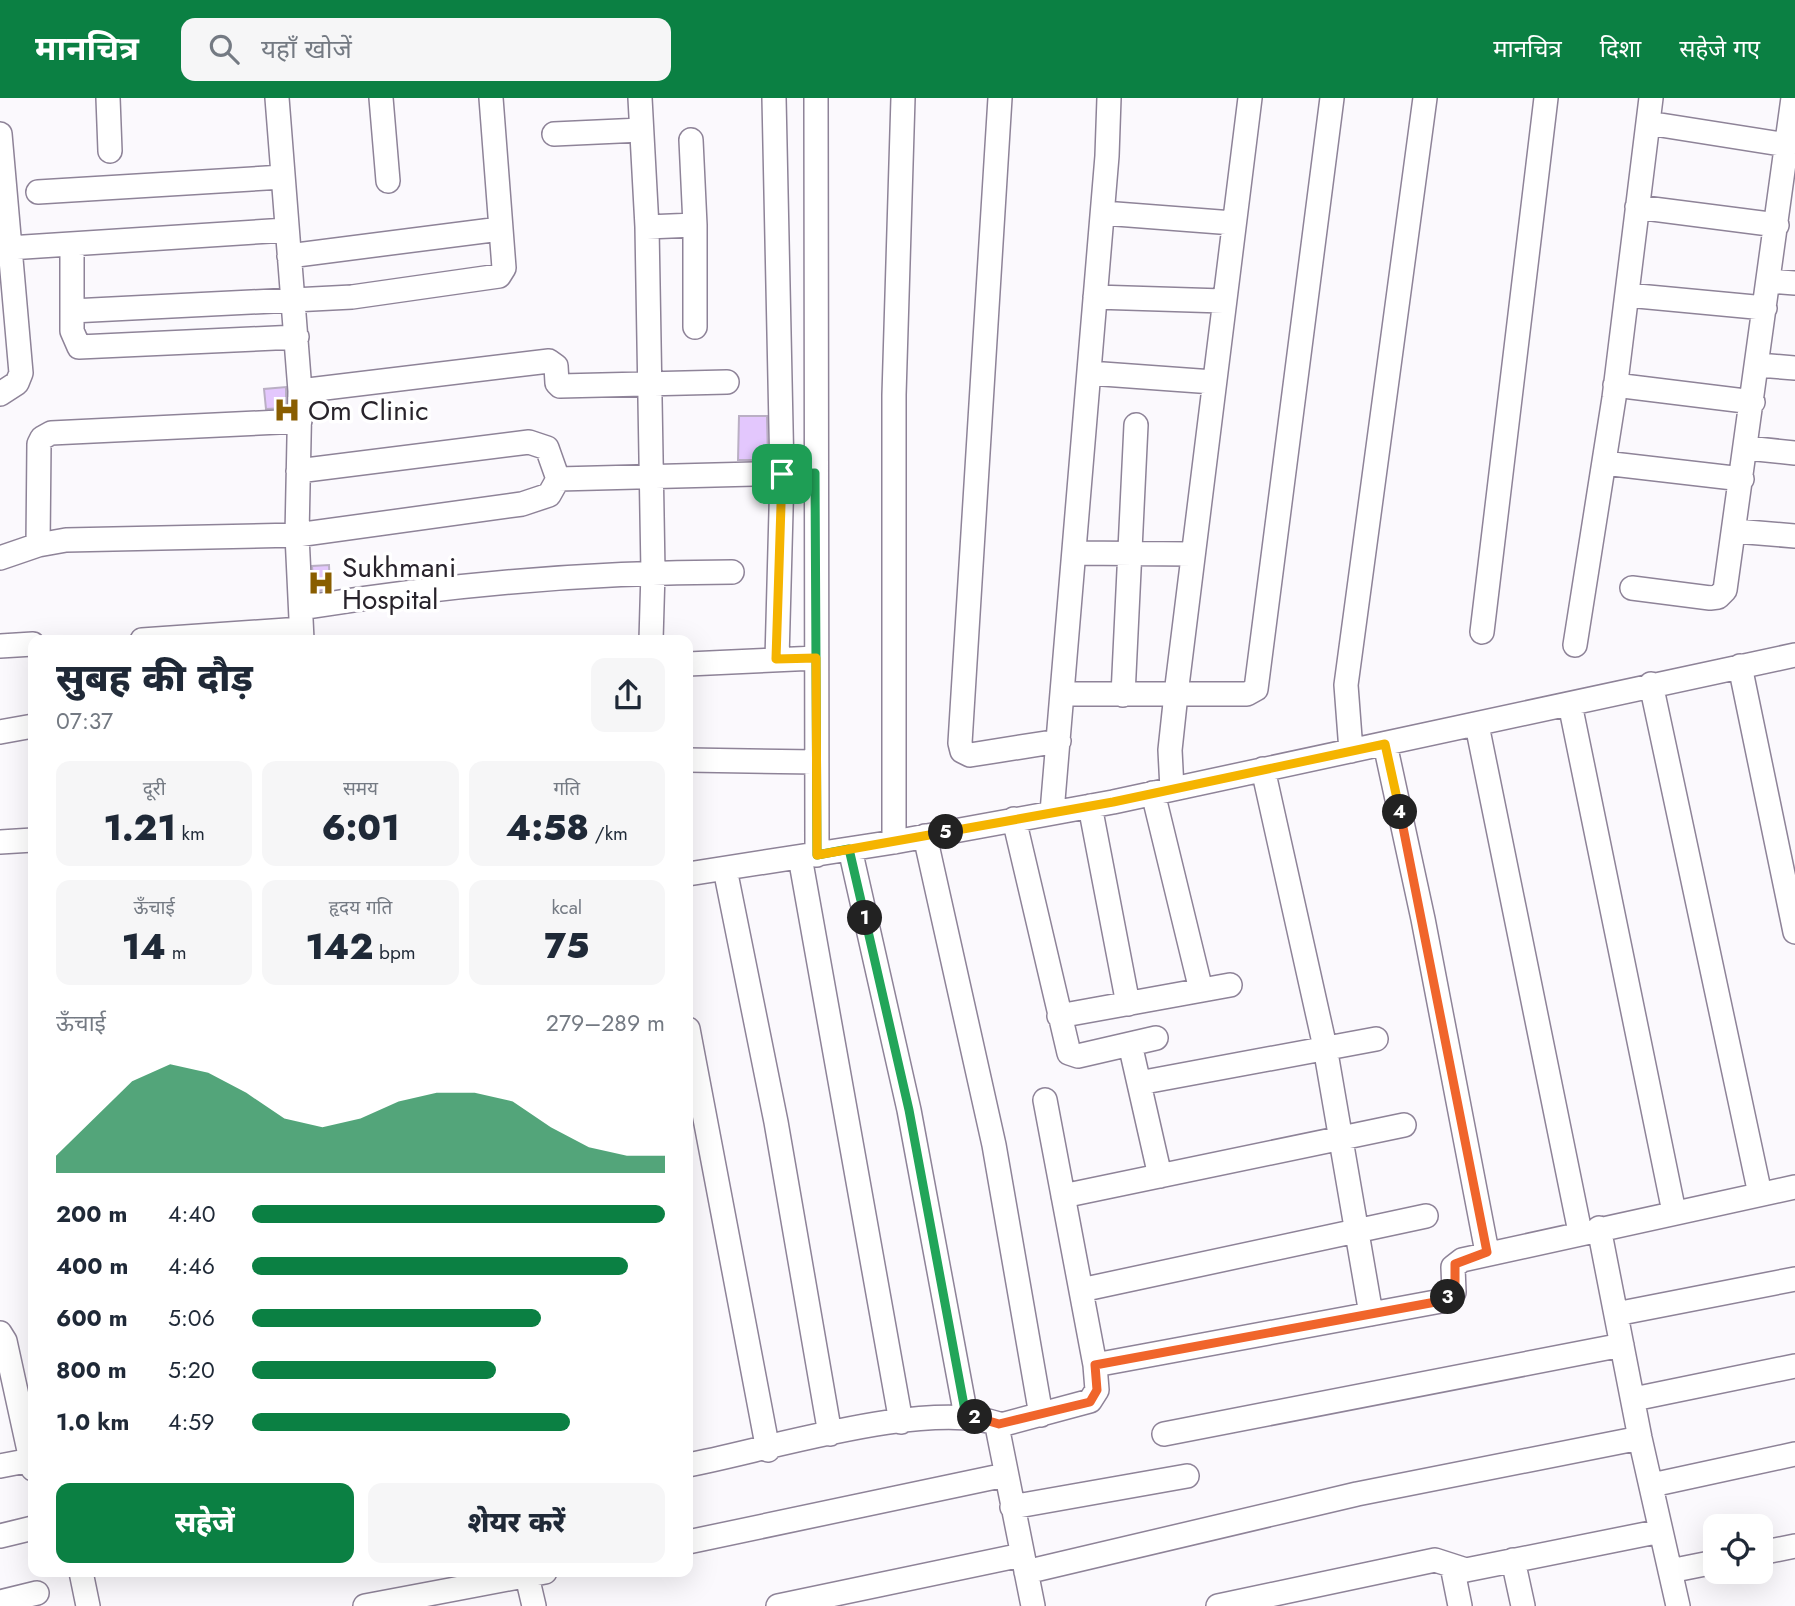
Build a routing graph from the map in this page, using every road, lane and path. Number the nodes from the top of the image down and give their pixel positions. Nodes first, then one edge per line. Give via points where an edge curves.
1 (108, 98) edge
2 (277, 98) edge
3 (381, 98) edge
4 (491, 98) edge
5 (640, 98) edge
6 (774, 98) edge
7 (816, 98) edge
8 (903, 98) edge
9 (1000, 98) edge
10 (1109, 98) edge
11 (1250, 98) edge
12 (1332, 98) edge
13 (1425, 98) edge
14 (1546, 98) edge
15 (1651, 98) edge
16 (1793, 102) edge
17 (1648, 122) junction
18 (641, 130) junction
19 (0, 134) edge
20 (554, 134) dead end
21 (691, 140) dead end
22 (1787, 145) junction
23 (110, 151) dead end
24 (283, 177) junction
25 (388, 181) dead end
26 (38, 191) dead end
27 (1788, 192) edge
28 (1637, 207) junction
29 (1102, 213) junction
30 (1233, 223) junction
31 (695, 225) junction
32 (1777, 225) junction
33 (647, 227) junction
34 (500, 229) junction
35 (286, 230) junction
36 (72, 245) junction
37 (9, 248) junction
38 (289, 256) junction
39 (1769, 281) junction
40 (1795, 283) edge
41 (1627, 295) junction
42 (1096, 297) junction
43 (294, 301) junction
44 (1223, 301) junction
45 (1765, 309) junction
46 (72, 311) junction
47 (695, 327) dead end
48 (297, 337) junction
49 (1758, 365) junction
50 (1795, 368) edge
51 (1089, 373) junction
52 (727, 382) dead end
53 (1213, 382) junction
54 (648, 383) junction
55 (1615, 385) junction
56 (300, 391) junction
57 (0, 394) edge
58 (1753, 402) junction
59 (300, 421) junction
60 (1136, 425) dead end
61 (1746, 448) junction
62 (1795, 453) edge
63 (1604, 463) junction
64 (299, 471) junction
65 (815, 473) junction
66 (782, 474) junction
67 (650, 478) junction
68 (558, 479) junction
69 (1742, 479) junction
70 (1735, 531) junction
71 (297, 535) junction
72 (1795, 536) edge
73 (38, 545) junction
74 (1130, 552) junction
75 (1074, 553) junction
76 (1192, 554) junction
77 (0, 558) edge
78 (653, 572) junction
79 (732, 572) dead end
80 (1632, 587) dead end
81 (301, 626) edge
82 (1482, 632) dead end
83 (199, 635) edge
84 (651, 635) edge
85 (28, 644) edge
86 (1575, 645) dead end
87 (0, 646) edge
88 (1795, 655) edge
89 (816, 658) junction
90 (776, 659) junction
91 (693, 664) edge
92 (1740, 666) junction
93 (1651, 684) junction
94 (1062, 694) junction
95 (1176, 694) junction
96 (1122, 695) junction
97 (1570, 704) junction
98 (1477, 725) junction
99 (28, 727) edge
100 (0, 732) edge
101 (1059, 741) junction
102 (1385, 744) junction
103 (1350, 751) junction
104 (693, 760) edge
105 (816, 762) junction
106 (1263, 769) junction
107 (1162, 791) junction
108 (1090, 806) junction
109 (1052, 813) junction
110 (1014, 819) junction
111 (925, 836) junction
112 (28, 840) edge
113 (0, 842) edge
114 (894, 842) junction
115 (849, 849) junction
116 (808, 856) junction
117 (725, 869) junction
118 (693, 873) edge
119 (1795, 932) edge
120 (1230, 985) dead end
121 (1201, 990) junction
122 (1128, 1004) junction
123 (1059, 1016) junction
124 (1156, 1038) dead end
125 (1376, 1039) dead end
126 (1130, 1044) junction
127 (1325, 1047) junction
128 (693, 1055) edge
129 (1139, 1083) junction
130 (1045, 1100) dead end
131 (1404, 1125) dead end
132 (1338, 1139) junction
133 (1160, 1175) junction
134 (1795, 1186) edge
135 (1760, 1194) junction
136 (1063, 1196) junction
137 (1674, 1212) junction
138 (1426, 1216) dead end
139 (1590, 1230) junction
140 (1355, 1231) junction
141 (1487, 1252) junction
142 (1795, 1279) edge
143 (1081, 1290) junction
144 (1371, 1314) junction
145 (1616, 1314) junction
146 (0, 1333) edge
147 (1622, 1345) junction
148 (1095, 1365) junction
149 (1795, 1366) edge
150 (8, 1396) edge
151 (1634, 1399) junction
152 (1041, 1415) junction
153 (966, 1416) junction
154 (901, 1422) junction
155 (999, 1424) junction
156 (830, 1434) junction
157 (1164, 1434) dead end
158 (1640, 1438) junction
159 (768, 1450) junction
160 (28, 1453) edge
161 (1795, 1454) edge
162 (693, 1461) edge
163 (28, 1464) edge
164 (0, 1466) edge
165 (1005, 1475) junction
166 (1187, 1476) dead end
167 (1652, 1485) junction
168 (1012, 1507) junction
169 (28, 1529) edge
170 (1661, 1531) junction
171 (0, 1536) edge
172 (693, 1541) edge
173 (1795, 1546) edge
174 (1773, 1550) edge
175 (1513, 1560) junction
176 (1024, 1563) junction
177 (1703, 1564) edge
178 (1452, 1566) junction
179 (1670, 1571) junction
180 (82, 1577) edge
181 (519, 1577) edge
182 (533, 1577) edge
183 (37, 1593) dead end
184 (440, 1599) edge
185 (0, 1602) edge
186 (88, 1606) edge
187 (368, 1606) edge
188 (534, 1606) edge
189 (778, 1606) edge
190 (1033, 1606) edge
191 (1218, 1606) edge
192 (1460, 1606) edge
193 (1523, 1606) edge
194 (1678, 1606) edge

1 - 23 street
2 - 24 street
3 - 25 street
4 - 34 street
5 - 18 street
6 - 66 street
7 - 65 street
8 - 114 street via 894,394
9 - 101 street via 960,743 962,751 970,755
10 - 29 street
11 - 30 street
12 - 95 street via 1258,684 1247,694
13 - 103 street via 1346,685
14 - 82 street
15 - 17 street
16 - 22 street
17 - 22 street
17 - 28 street
18 - 20 street
18 - 33 street
19 - 37 street
21 - 31 street
22 - 27 street
24 - 26 street
24 - 35 street
27 - 32 street
28 - 32 street
28 - 41 street
29 - 30 street
29 - 42 street
30 - 44 street
31 - 33 street
31 - 47 street
32 - 39 street
33 - 54 street
34 - 38 street
34 - 43 street via 504,268 499,276
35 - 36 street
35 - 38 street
36 - 37 street
36 - 46 street
37 - 57 street via 21,373 17,383
38 - 43 street
39 - 40 street
39 - 45 street
41 - 45 street
41 - 55 street
42 - 44 street
42 - 51 street
43 - 46 street
43 - 48 street
44 - 53 street
45 - 49 street
46 - 48 street via 72,331 79,347
48 - 56 street
49 - 50 street
49 - 58 street
51 - 53 street
51 - 75 street
52 - 54 street
53 - 76 street
54 - 56 street via 560,386 556,366 550,361
54 - 67 street
55 - 58 street
55 - 63 street
56 - 59 street
58 - 61 street
59 - 64 street
59 - 73 street via 51,433 39,444
60 - 74 street
61 - 62 street
61 - 69 street
63 - 69 street
63 - 86 street
64 - 68 street via 529,442 547,448
64 - 71 street
65 - 66 street
65 - 89 street
66 - 67 street
66 - 90 street
67 - 68 street
67 - 78 street
68 - 71 street via 549,495 522,504
69 - 70 street
70 - 72 street
70 - 80 street via 1725,590 1718,597
71 - 73 street via 100,538
71 - 81 street
73 - 77 street
74 - 75 street
74 - 76 street
74 - 96 street
75 - 94 street
76 - 95 street
78 - 79 street
78 - 81 street via 542,578
78 - 84 street
81 - 83 street
85 - 87 street
88 - 92 street
89 - 90 street
89 - 105 street
90 - 91 street
92 - 93 street
92 - 119 street
93 - 97 street
93 - 135 street
94 - 96 street
94 - 101 street
95 - 96 street
95 - 107 street
97 - 98 street
97 - 137 street
98 - 102 street
98 - 139 street
99 - 100 street
101 - 109 street
102 - 103 street
102 - 141 street
103 - 106 street
104 - 105 street
105 - 116 street
106 - 107 street
106 - 127 street
107 - 108 street
107 - 121 street
108 - 109 street
108 - 122 street
109 - 110 street
110 - 111 street
110 - 123 street
111 - 114 street
111 - 152 street via 994,1145
112 - 113 street
114 - 115 street
115 - 116 street
115 - 153 street via 909,1110
116 - 117 street
116 - 154 street
117 - 118 street
117 - 156 street via 776,1122
120 - 121 street
121 - 122 street
122 - 123 street
123 - 126 street via 1065,1043 1074,1056
124 - 126 street
125 - 127 street
126 - 129 street
127 - 129 street
127 - 132 street
128 - 159 street
129 - 133 street
130 - 136 street
131 - 132 street
132 - 133 street
132 - 140 street
133 - 136 street
134 - 135 street
135 - 137 street
136 - 143 street
137 - 139 street
138 - 140 street
139 - 141 street
139 - 145 street
140 - 143 street
140 - 144 street
141 - 144 street via 1455,1264 1455,1287 1449,1296
142 - 145 street
143 - 148 street
144 - 148 street
145 - 147 street
146 - 150 street via 5,1341
147 - 151 street
147 - 157 street
148 - 152 street via 1097,1390 1090,1402
149 - 151 street
150 - 160 street
151 - 158 street
152 - 155 street
153 - 154 street
153 - 155 street
154 - 156 street
155 - 165 street
156 - 159 street
158 - 167 street
158 - 176 street
159 - 162 street
161 - 167 street
163 - 164 street
165 - 168 street
165 - 172 street
166 - 168 street
167 - 170 street
168 - 176 street
169 - 171 street
170 - 175 street
170 - 179 street
173 - 174 street
175 - 178 street via 1466,1570
175 - 193 street
176 - 189 street
176 - 190 street
177 - 179 street
178 - 191 street via 1435,1560
178 - 192 street
179 - 194 street
180 - 186 street
181 - 184 street
182 - 188 street
183 - 185 street
184 - 187 street

